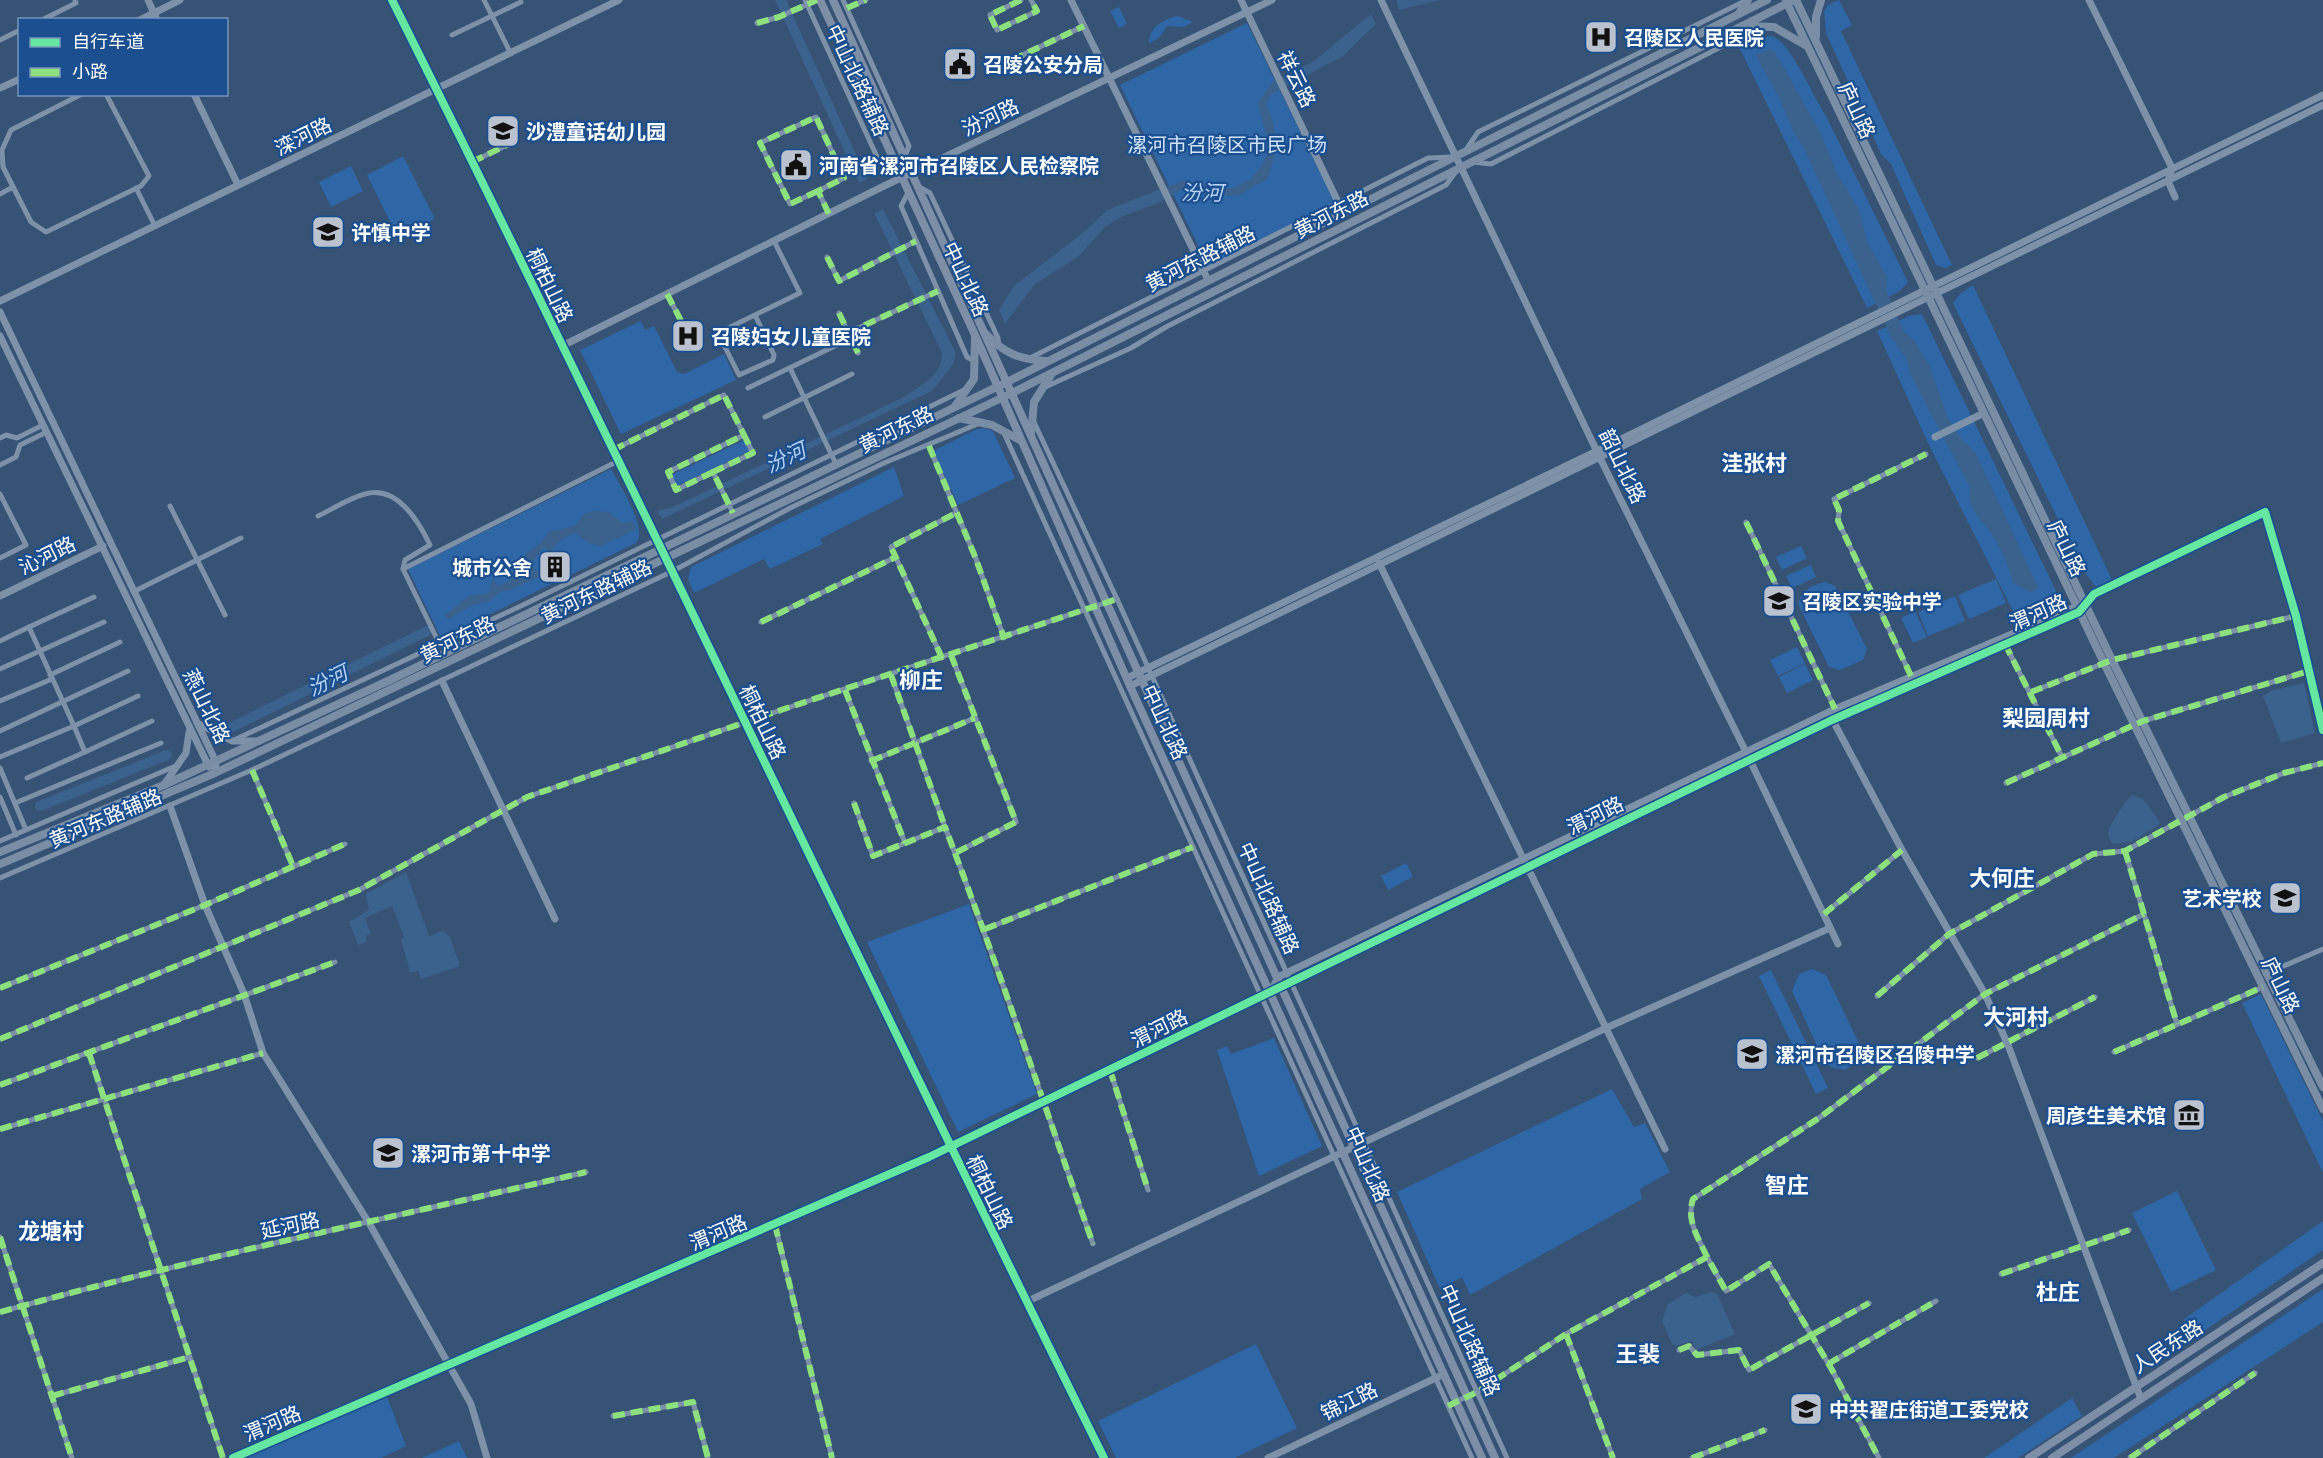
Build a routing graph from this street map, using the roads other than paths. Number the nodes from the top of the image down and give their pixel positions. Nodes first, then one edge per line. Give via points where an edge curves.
1 (75, 0) edge
2 (148, 0) edge
3 (180, 0) edge
4 (392, 0) edge
5 (484, 0) edge
6 (619, 0) edge
7 (818, 0) edge
8 (833, 0) edge
9 (843, 0) edge
10 (866, 0) edge
11 (1021, 0) edge
12 (1031, 0) edge
13 (1071, 0) edge
14 (1241, 0) edge
15 (1272, 0) edge
16 (1381, 0) edge
17 (1747, 0) edge
18 (1767, 0) edge
19 (1821, 0) edge
20 (2089, 0) edge
21 (1791, 1) edge
22 (521, 2) dead end
23 (806, 2) edge
24 (847, 8) junction
25 (1247, 12) junction
26 (1738, 14) junction
27 (156, 16) edge
28 (492, 16) junction
29 (46, 18) edge
30 (757, 22) dead end
31 (1084, 26) junction
32 (1741, 26) junction
33 (1762, 26) junction
34 (18, 31) edge
35 (452, 35) dead end
36 (0, 40) edge
37 (1813, 45) junction
38 (511, 54) junction
39 (1012, 60) dead end
40 (1110, 79) junction
41 (18, 80) edge
42 (0, 88) edge
43 (437, 90) junction
44 (2323, 95) edge
45 (78, 96) edge
46 (107, 96) edge
47 (195, 96) edge
48 (2323, 105) edge
49 (515, 141) dead end
50 (1466, 150) junction
51 (905, 156) junction
52 (1454, 156) junction
53 (893, 160) junction
54 (472, 162) junction
55 (1471, 162) junction
56 (1460, 167) junction
57 (2172, 168) junction
58 (913, 172) junction
59 (901, 178) junction
60 (2168, 181) junction
61 (238, 185) junction
62 (13, 187) junction
63 (919, 187) junction
64 (136, 188) junction
65 (818, 191) junction
66 (908, 193) junction
67 (0, 194) edge
68 (2175, 196) dead end
69 (1339, 204) junction
70 (829, 214) junction
71 (155, 226) junction
72 (774, 241) junction
73 (916, 241) junction
74 (827, 257) dead end
75 (1206, 276) junction
76 (1934, 290) junction
77 (938, 291) junction
78 (668, 294) junction
79 (1926, 294) junction
80 (0, 301) edge
81 (0, 312) edge
82 (839, 313) dead end
83 (754, 315) junction
84 (984, 331) junction
85 (848, 333) junction
86 (688, 334) dead end
87 (975, 335) junction
88 (0, 336) edge
89 (839, 344) dead end
90 (562, 346) junction
91 (999, 347) junction
92 (858, 353) dead end
93 (1026, 360) junction
94 (1048, 361) junction
95 (975, 362) junction
96 (790, 368) junction
97 (1054, 371) junction
98 (852, 374) dead end
99 (1007, 382) junction
100 (748, 388) dead end
101 (969, 388) junction
102 (996, 388) junction
103 (1041, 388) junction
104 (1012, 393) junction
105 (804, 398) junction
106 (1001, 398) junction
107 (954, 407) junction
108 (1984, 413) junction
109 (765, 417) dead end
110 (1031, 417) junction
111 (957, 418) junction
112 (982, 422) junction
113 (45, 429) junction
114 (1003, 431) junction
115 (744, 435) junction
116 (1030, 437) junction
117 (1935, 437) dead end
118 (0, 438) edge
119 (1020, 440) junction
120 (929, 446) junction
121 (613, 450) junction
122 (832, 454) junction
123 (1926, 454) dead end
124 (1599, 455) junction
125 (618, 461) junction
126 (836, 464) junction
127 (0, 465) edge
128 (713, 472) junction
129 (0, 494) edge
130 (729, 504) junction
131 (170, 506) dead end
132 (733, 513) junction
133 (956, 513) junction
134 (318, 516) dead end
135 (1746, 522) dead end
136 (241, 538) dead end
137 (657, 538) junction
138 (109, 543) junction
139 (100, 547) junction
140 (662, 548) junction
141 (896, 557) junction
142 (0, 558) edge
143 (667, 558) junction
144 (197, 560) junction
145 (1378, 561) junction
146 (403, 569) junction
147 (673, 571) junction
148 (133, 592) junction
149 (0, 596) edge
150 (94, 597) dead end
151 (1117, 599) junction
152 (1106, 603) junction
153 (2088, 605) junction
154 (1095, 607) junction
155 (2078, 609) junction
156 (1085, 610) junction
157 (225, 615) dead end
158 (2296, 616) junction
159 (104, 622) dead end
160 (761, 622) dead end
161 (28, 627) junction
162 (1004, 638) junction
163 (0, 640) edge
164 (120, 642) dead end
165 (440, 643) junction
166 (2005, 644) junction
167 (39, 651) junction
168 (951, 655) junction
169 (942, 658) junction
170 (2108, 662) junction
171 (1148, 668) junction
172 (0, 669) edge
173 (128, 671) dead end
174 (2309, 671) junction
175 (891, 675) junction
176 (1152, 676) junction
177 (1911, 676) junction
178 (51, 677) junction
179 (1139, 677) junction
180 (442, 681) junction
181 (1128, 682) junction
182 (845, 690) junction
183 (2031, 692) junction
184 (138, 696) dead end
185 (0, 701) edge
186 (63, 703) junction
187 (1832, 714) junction
188 (975, 718) junction
189 (152, 721) dead end
190 (744, 722) junction
191 (197, 723) junction
192 (2139, 723) junction
193 (74, 726) junction
194 (189, 727) junction
195 (2323, 730) edge
196 (0, 731) edge
197 (231, 741) junction
198 (262, 741) junction
199 (161, 743) dead end
200 (915, 743) junction
201 (86, 752) junction
202 (1748, 756) junction
203 (0, 757) edge
204 (2062, 757) junction
205 (871, 761) junction
206 (216, 762) junction
207 (2323, 763) edge
208 (180, 764) junction
209 (207, 766) junction
210 (0, 768) edge
211 (252, 770) junction
212 (215, 773) junction
213 (27, 778) dead end
214 (2006, 783) dead end
215 (220, 784) junction
216 (164, 785) junction
217 (0, 797) edge
218 (15, 803) junction
219 (855, 803) dead end
220 (170, 806) junction
221 (2, 808) edge
222 (504, 810) junction
223 (2189, 815) junction
224 (2181, 818) junction
225 (945, 827) junction
226 (26, 830) junction
227 (16, 835) junction
228 (0, 841) edge
229 (904, 843) junction
230 (345, 844) dead end
231 (1192, 847) junction
232 (1902, 850) junction
233 (2125, 851) junction
234 (0, 852) edge
235 (955, 853) junction
236 (1525, 863) junction
237 (0, 864) edge
238 (293, 866) junction
239 (0, 878) edge
240 (205, 905) junction
241 (1824, 914) junction
242 (2144, 914) junction
243 (555, 919) dead end
244 (1388, 925) junction
245 (1830, 927) junction
246 (985, 929) junction
247 (1392, 933) junction
248 (1949, 934) junction
249 (1838, 944) dead end
250 (224, 948) junction
251 (2323, 949) edge
252 (335, 962) dead end
253 (2267, 973) junction
254 (2258, 977) junction
255 (1284, 979) junction
256 (2263, 987) junction
257 (0, 988) edge
258 (1271, 991) junction
259 (244, 994) junction
260 (1985, 994) junction
261 (1260, 996) junction
262 (1877, 996) dead end
263 (2095, 997) dead end
264 (2177, 1024) junction
265 (1606, 1028) junction
266 (0, 1039) edge
267 (2007, 1043) junction
268 (2114, 1052) dead end
269 (89, 1053) junction
270 (263, 1053) junction
271 (1977, 1058) dead end
272 (1110, 1070) junction
273 (0, 1085) edge
274 (2323, 1087) edge
275 (104, 1096) junction
276 (1042, 1102) junction
277 (2323, 1109) edge
278 (0, 1129) edge
279 (1364, 1142) junction
280 (1354, 1147) junction
281 (949, 1148) junction
282 (1665, 1149) dead end
283 (1344, 1151) junction
284 (1332, 1157) junction
285 (586, 1172) dead end
286 (1148, 1190) dead end
287 (369, 1223) junction
288 (775, 1225) junction
289 (2129, 1230) dead end
290 (0, 1237) edge
291 (1093, 1244) dead end
292 (2082, 1245) junction
293 (1707, 1257) junction
294 (2323, 1263) edge
295 (161, 1269) junction
296 (2001, 1274) dead end
297 (2323, 1278) edge
298 (1936, 1301) dead end
299 (1026, 1302) junction
300 (1869, 1303) dead end
301 (22, 1306) junction
302 (0, 1312) edge
303 (1566, 1334) junction
304 (1812, 1336) junction
305 (1679, 1350) dead end
306 (190, 1357) junction
307 (1828, 1364) junction
308 (449, 1365) junction
309 (2255, 1373) dead end
310 (1444, 1374) junction
311 (1435, 1378) junction
312 (2134, 1388) junction
313 (1477, 1392) junction
314 (52, 1396) junction
315 (1467, 1396) junction
316 (2141, 1399) junction
317 (1452, 1404) junction
318 (613, 1416) dead end
319 (1766, 1430) dead end
320 (72, 1458) edge
321 (224, 1458) edge
322 (233, 1458) edge
323 (487, 1458) edge
324 (708, 1458) edge
325 (832, 1458) edge
326 (1104, 1458) edge
327 (1268, 1458) edge
328 (1472, 1458) edge
329 (1482, 1458) edge
330 (1495, 1458) edge
331 (1507, 1458) edge
332 (1613, 1458) edge
333 (1692, 1458) edge
334 (1879, 1458) edge
335 (2029, 1458) edge
336 (2052, 1458) edge
337 (2130, 1458) edge

1 - 29 street via 76,3
2 - 27 street
3 - 27 street
4 - 43 street, 桐柏山路
5 - 28 street
6 - 38 street, 滦河路
7 - 23 street
7 - 53 main road, 中山北路
8 - 51 main road, 中山北路
9 - 24 street, 中山北路辅路
10 - 24 street
11 - 12 street via 990,15 997,30 1037,11
13 - 31 street
14 - 25 street, 祥云路
15 - 25 street, 汾河路
16 - 52 street, 韶山北路
17 - 26 main road
17 - 50 street via 1478,132
18 - 26 main road, 黄河东路
19 - 37 main road
20 - 57 street
21 - 32 main road, 黄河东路
21 - 37 main road, 庐山路
22 - 28 street
23 - 30 street via 779,17
23 - 53 street, 中山北路辅路 via 878,159
24 - 51 street, 中山北路辅路 via 909,146
25 - 40 street, 汾河路
25 - 69 street, 祥云路
26 - 50 main road, 黄河东路
28 - 35 street
28 - 38 street
31 - 39 street
31 - 40 street
32 - 33 main road
32 - 55 main road, 黄河东路
33 - 37 main road
33 - 55 street via 1491,164
34 - 36 street
37 - 76 main road, 庐山路
37 - 79 main road, 庐山路
38 - 43 street, 滦河路
40 - 58 street, 汾河路
40 - 75 street
41 - 42 street
43 - 54 street, 桐柏山路
43 - 61 street, 滦河路
44 - 57 street
45 - 62 street via 11,130 2,150 3,166
46 - 64 street via 149,176
47 - 61 street
48 - 60 street
49 - 54 street
50 - 52 main road, 黄河东路
51 - 58 main road, 中山北路
52 - 56 street, 韶山北路
52 - 69 street, 黄河东路辅路 via 1428,158
52 - 75 main road, 黄河东路
53 - 59 main road, 中山北路
54 - 90 street, 桐柏山路
55 - 56 main road, 黄河东路
56 - 97 main road, 黄河东路
56 - 103 street via 1446,185 1131,348
56 - 124 street, 韶山北路
57 - 60 street
57 - 76 street
58 - 59 street, 汾河路
58 - 63 main road, 中山北路
59 - 66 main road, 中山北路
59 - 70 street, 汾河路
60 - 68 street
60 - 76 street
61 - 71 street, 滦河路
62 - 64 street via 31,222 46,232
62 - 67 street
63 - 84 main road, 中山北路
63 - 91 street via 930,193
64 - 71 street
65 - 65 street via 844,178 816,117 760,143 790,204
65 - 70 street
66 - 73 street via 901,206
66 - 87 main road, 中山北路
69 - 75 street, 黄河东路辅路
70 - 72 street, 汾河路
71 - 80 street, 滦河路
72 - 78 street, 汾河路
72 - 83 street via 800,293
73 - 74 street via 839,281
73 - 77 street
75 - 93 street, 黄河东路辅路
75 - 94 main road, 黄河东路
76 - 79 street
76 - 153 main road, 庐山路
77 - 85 street
77 - 95 street via 968,357
78 - 86 street
78 - 90 street, 汾河路
79 - 108 main road, 庐山路
79 - 124 street
81 - 138 street, 燕山北路
82 - 85 street
83 - 83 street via 774,356 773,360 739,375 718,333
84 - 91 main road
84 - 99 main road, 中山北路
85 - 92 street
87 - 95 main road
87 - 102 main road, 中山北路
88 - 113 street, 燕山北路
89 - 96 street
90 - 121 street, 桐柏山路
91 - 93 main road
93 - 94 main road
94 - 99 main road, 黄河东路
95 - 101 main road
96 - 100 street
96 - 105 street
97 - 103 main road
97 - 104 main road, 黄河东路
98 - 105 street
99 - 102 main road, 黄河东路
99 - 104 main road, 中山北路
101 - 107 main road
101 - 122 street, 黄河东路辅路
102 - 106 main road, 中山北路
102 - 107 main road, 黄河东路
103 - 110 main road
104 - 106 main road, 黄河东路
104 - 116 main road, 中山北路
105 - 109 street
105 - 122 street
106 - 111 main road, 黄河东路
106 - 119 main road, 中山北路
107 - 126 main road, 黄河东路
108 - 117 street
108 - 155 main road, 庐山路
110 - 116 main road
110 - 151 street, 中山北路辅路
111 - 112 main road
111 - 143 main road, 黄河东路
112 - 114 main road
112 - 120 street, 黄河东路辅路
113 - 118 street via 17,438
113 - 127 street via 20,445 16,457
113 - 139 street, 燕山北路
114 - 119 main road
114 - 156 street
115 - 121 street via 724,395
115 - 128 street via 753,453
115 - 128 street via 668,472 676,490
116 - 152 main road, 中山北路
119 - 154 main road, 中山北路
120 - 133 street
120 - 147 street, 黄河东路辅路 via 790,508
121 - 125 street, 桐柏山路
122 - 126 street
122 - 130 street, 黄河东路辅路
123 - 177 street via 1834,500 1839,510 1838,521
124 - 145 street
124 - 202 street, 韶山北路
125 - 137 street, 桐柏山路
125 - 146 street
126 - 132 main road, 黄河东路
128 - 130 street
129 - 142 street via 26,545
130 - 132 street
130 - 137 street, 黄河东路辅路
131 - 144 street
132 - 140 main road, 黄河东路
133 - 141 street via 891,547
133 - 162 street
134 - 146 street via 366,493 384,493 416,516 430,545 405,560
135 - 187 street
136 - 144 street
137 - 140 street, 桐柏山路
137 - 165 street, 黄河东路辅路
138 - 139 street, 沁河路
138 - 148 street, 燕山北路
139 - 149 street, 沁河路
139 - 194 street, 燕山北路
140 - 143 street, 桐柏山路
140 - 198 main road, 黄河东路
141 - 160 street
141 - 169 street
143 - 147 street, 桐柏山路
143 - 212 main road, 黄河东路
144 - 148 street
144 - 157 street
145 - 171 street
145 - 176 street
145 - 236 street
146 - 165 street
147 - 180 street, 黄河东路辅路
147 - 190 street, 桐柏山路
148 - 191 street, 燕山北路
150 - 161 street
151 - 152 street
151 - 171 street, 中山北路辅路
152 - 154 street
152 - 179 main road, 中山北路
153 - 155 street, 渭河路
153 - 158 street via 2094,594 2265,512
153 - 170 main road, 庐山路
154 - 156 street
154 - 181 main road, 中山北路
155 - 166 street, 渭河路
155 - 170 main road, 庐山路
155 - 177 street, 渭河路
156 - 162 street
156 - 231 street
158 - 170 street
158 - 174 street
159 - 167 street
161 - 163 street
161 - 167 street
162 - 168 street
164 - 178 street
165 - 197 street, 黄河东路辅路
166 - 183 street
166 - 187 street, 渭河路
167 - 172 street
167 - 178 street
168 - 169 street
168 - 188 street
169 - 175 street
170 - 183 street
170 - 192 main road, 庐山路
171 - 176 street, 中山北路辅路
171 - 179 street
173 - 186 street
174 - 192 street
174 - 195 street
175 - 182 street
175 - 200 street
176 - 179 street
176 - 255 street, 中山北路辅路
177 - 187 street, 渭河路
178 - 185 street
178 - 186 street
179 - 181 street
179 - 255 main road, 中山北路
180 - 211 street, 黄河东路辅路
180 - 222 street
181 - 258 main road, 中山北路
182 - 190 street
182 - 205 street
183 - 204 street
184 - 193 street
186 - 193 street
186 - 196 street
187 - 202 street, 渭河路
187 - 232 street
188 - 200 street
188 - 235 street via 1016,822
189 - 201 street
190 - 222 street via 527,797
190 - 281 street, 桐柏山路
191 - 197 street
191 - 206 street, 燕山北路
192 - 204 street
192 - 223 main road, 庐山路
192 - 224 main road, 庐山路
193 - 201 street
193 - 203 street
194 - 208 street
194 - 209 street, 燕山北路
197 - 198 street
198 - 206 main road, 黄河东路
199 - 218 street
200 - 205 street
200 - 225 street
201 - 213 street
202 - 236 street, 渭河路
202 - 241 street, 韶山北路
204 - 214 street
205 - 229 street
206 - 209 main road, 黄河东路
206 - 212 street, 燕山北路
207 - 223 street via 2284,773
208 - 216 street
208 - 226 street, 黄河东路辅路
209 - 212 street, 燕山北路
209 - 216 main road, 黄河东路
210 - 218 street
211 - 215 street, 黄河东路辅路
211 - 238 street
212 - 215 street
212 - 237 main road, 黄河东路
215 - 220 street, 黄河东路辅路
216 - 234 main road, 黄河东路
217 - 221 street
218 - 226 street
219 - 229 street via 873,856
220 - 239 street, 黄河东路辅路
220 - 240 street
221 - 227 street
222 - 243 street
222 - 250 street via 359,890
223 - 224 street
223 - 253 main road, 庐山路
224 - 233 street
224 - 254 main road, 庐山路
225 - 229 street
225 - 235 street
226 - 227 street, 黄河东路辅路
227 - 228 street, 黄河东路辅路
230 - 238 street
231 - 246 street
231 - 261 street
232 - 241 street
232 - 248 street
233 - 242 street
233 - 248 street via 2094,854
235 - 246 street
236 - 244 street, 渭河路
236 - 247 street, 渭河路
236 - 265 street
238 - 240 street
240 - 250 street
240 - 257 street
241 - 245 street, 韶山北路
242 - 260 street
242 - 264 street
244 - 247 street
244 - 255 street, 渭河路
245 - 249 street, 韶山北路
245 - 265 street
246 - 276 street
247 - 255 street, 渭河路
248 - 260 street
248 - 262 street
250 - 259 street
250 - 266 street
251 - 253 street
252 - 259 street
253 - 254 street
253 - 274 main road, 庐山路
254 - 256 main road, 庐山路
255 - 258 street, 渭河路
255 - 279 street, 中山北路辅路
255 - 280 main road, 中山北路
256 - 264 street
256 - 277 main road, 庐山路
258 - 261 street, 渭河路
258 - 283 main road, 中山北路
259 - 269 street
259 - 270 street
260 - 267 street
260 - 293 street via 1819,1118 1693,1199 1689,1212 1692,1225
261 - 272 street, 渭河路
261 - 284 street
263 - 267 street
264 - 268 street
265 - 279 street
265 - 282 street
267 - 271 street
267 - 292 street
269 - 273 street
269 - 275 street
270 - 275 street
270 - 287 street
272 - 276 street, 渭河路
272 - 286 street
275 - 278 street
275 - 295 street
276 - 281 street, 渭河路
276 - 291 street
279 - 280 street
279 - 313 street, 中山北路辅路
280 - 283 street
280 - 315 main road, 中山北路
281 - 288 street, 渭河路
281 - 299 street, 桐柏山路
283 - 284 street
283 - 310 main road, 中山北路
284 - 299 street
284 - 311 street
285 - 287 street, 延河路
287 - 295 street, 延河路
287 - 308 street
288 - 308 street, 渭河路
288 - 325 street
289 - 292 street
290 - 301 street
292 - 296 street
292 - 312 street
293 - 303 street
293 - 304 street via 1726,1291 1769,1264
294 - 312 main road, 人民东路
295 - 301 street, 延河路
295 - 306 street
297 - 316 main road, 人民东路
298 - 307 street
299 - 326 street, 桐柏山路
300 - 304 street
301 - 302 street, 延河路
301 - 314 street
303 - 313 street
303 - 332 street
304 - 305 street via 1749,1370 1739,1350 1697,1355 1689,1346
304 - 307 street
306 - 314 street
306 - 321 street
307 - 334 street
308 - 322 street, 渭河路
308 - 323 street via 471,1404
309 - 337 street
310 - 311 street, 锦江路
310 - 317 main road, 中山北路
311 - 317 street
311 - 327 street, 锦江路
312 - 316 street
312 - 335 main road, 人民东路
313 - 315 street
313 - 331 street, 中山北路辅路
314 - 320 street
315 - 317 street
315 - 330 main road, 中山北路
316 - 336 main road, 人民东路
317 - 328 street
317 - 329 main road, 中山北路
318 - 324 street via 693,1402
319 - 333 street

